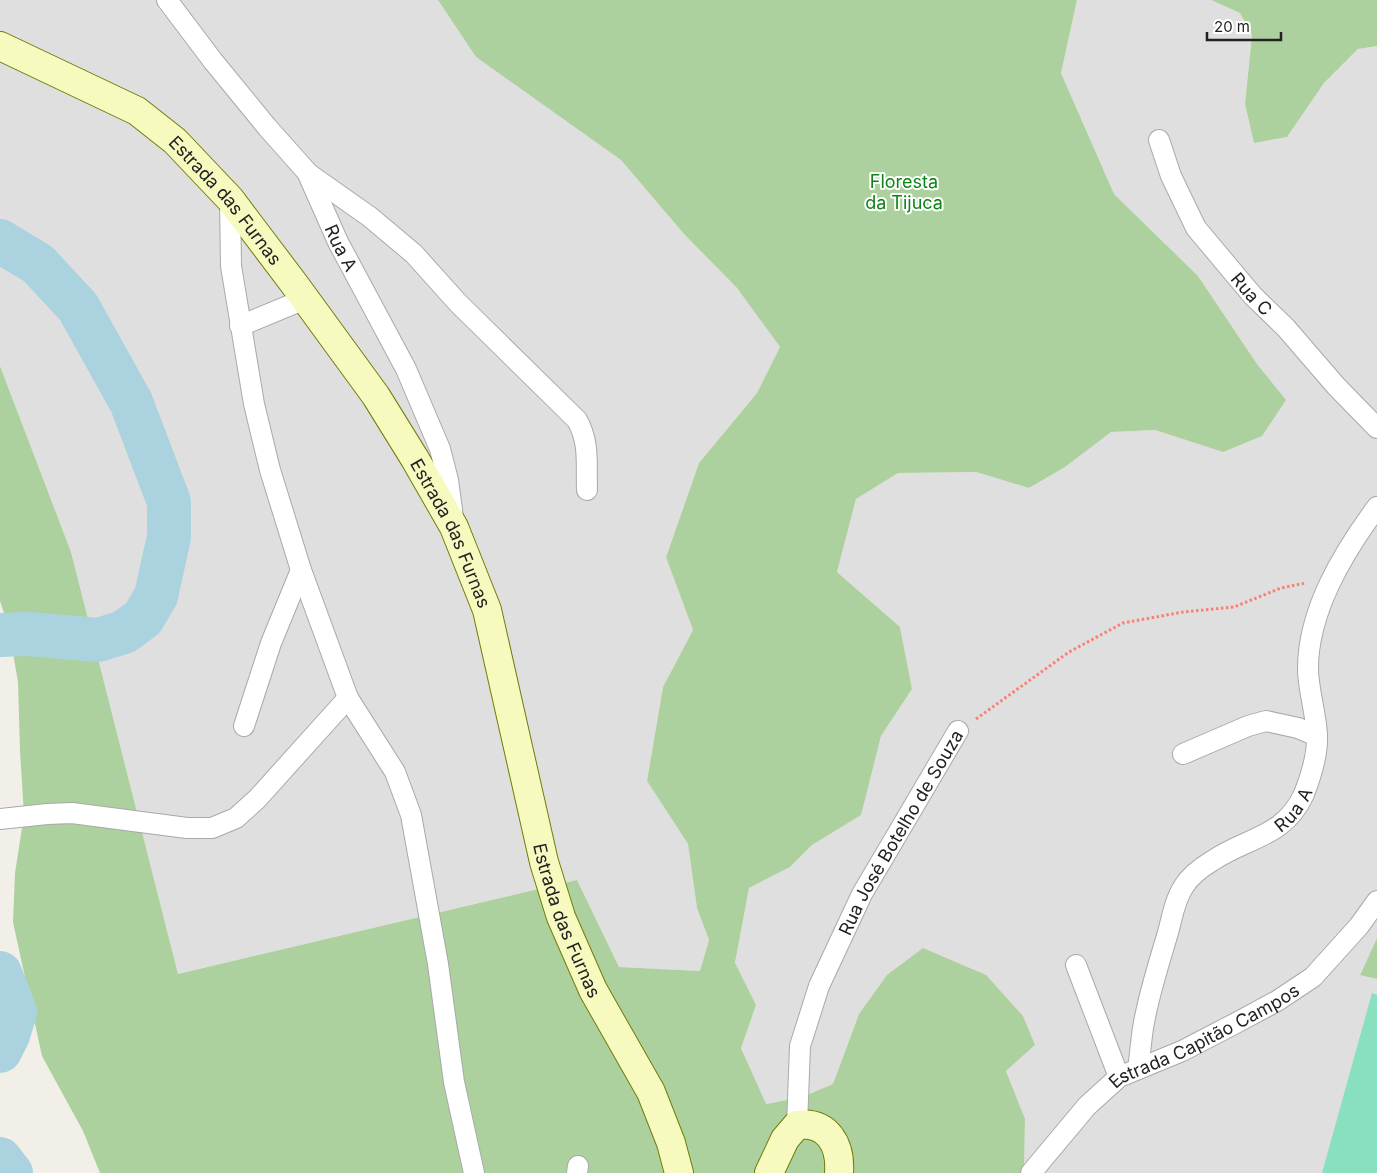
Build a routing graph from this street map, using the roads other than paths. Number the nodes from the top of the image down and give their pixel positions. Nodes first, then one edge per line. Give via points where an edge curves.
1 (167, 0) edge
2 (0, 46) edge
3 (1159, 140) dead end
4 (307, 172) junction
5 (230, 199) junction
6 (305, 299) junction
7 (240, 326) junction
8 (1377, 428) edge
9 (587, 490) dead end
10 (1377, 507) edge
11 (454, 527) junction
12 (301, 570) junction
13 (348, 698) junction
14 (244, 726) dead end
15 (958, 731) road end
16 (1317, 736) junction
17 (1182, 754) dead end
18 (3, 818) edge
19 (1377, 900) edge
20 (1076, 965) dead end
21 (1138, 1069) junction
22 (1120, 1077) junction
23 (797, 1125) junction
24 (474, 1173) edge
25 (679, 1173) edge
26 (768, 1173) edge
27 (839, 1173) edge
28 (1031, 1173) edge

1 - 4 street, Rua A via 225,76
2 - 5 main road, Estrada das Furnas via 137,111 175,141
3 - 8 street, Rua C via 1171,176 1196,228 1253,296
4 - 9 street via 370,217 414,254 458,303 577,420 586,444
4 - 11 street, Rua A via 338,242 406,369 440,449
5 - 6 main road, Estrada das Furnas
5 - 7 street via 231,266
6 - 7 street
6 - 11 main road, Estrada das Furnas via 376,396
7 - 12 street via 270,470
10 - 16 street, Rua A via 1331,578 1309,647 1309,686
11 - 25 main road, Estrada das Furnas via 487,610 544,862 561,916 593,990 650,1092 671,1143
12 - 13 street
12 - 14 street via 271,643
13 - 18 street via 257,799 236,818 212,828 72,814
13 - 24 street via 395,772 411,815 438,964 454,1082
15 - 23 street, Rua José Botelho de Souza via 862,894 819,986 800,1046
16 - 17 street via 1266,721
16 - 21 street, Rua A via 1313,766 1295,811 1275,830 1213,860 1184,886 1175,906 1154,982 1143,1026
19 - 21 street, Estrada Capitão Campos via 1359,926 1313,977 1243,1019 1182,1051
20 - 22 street
21 - 22 street, Estrada Capitão Campos
22 - 28 street, Estrada Capitão Campos via 1088,1106
23 - 26 main road via 785,1139
23 - 27 main road via 820,1128 831,1136 837,1148

